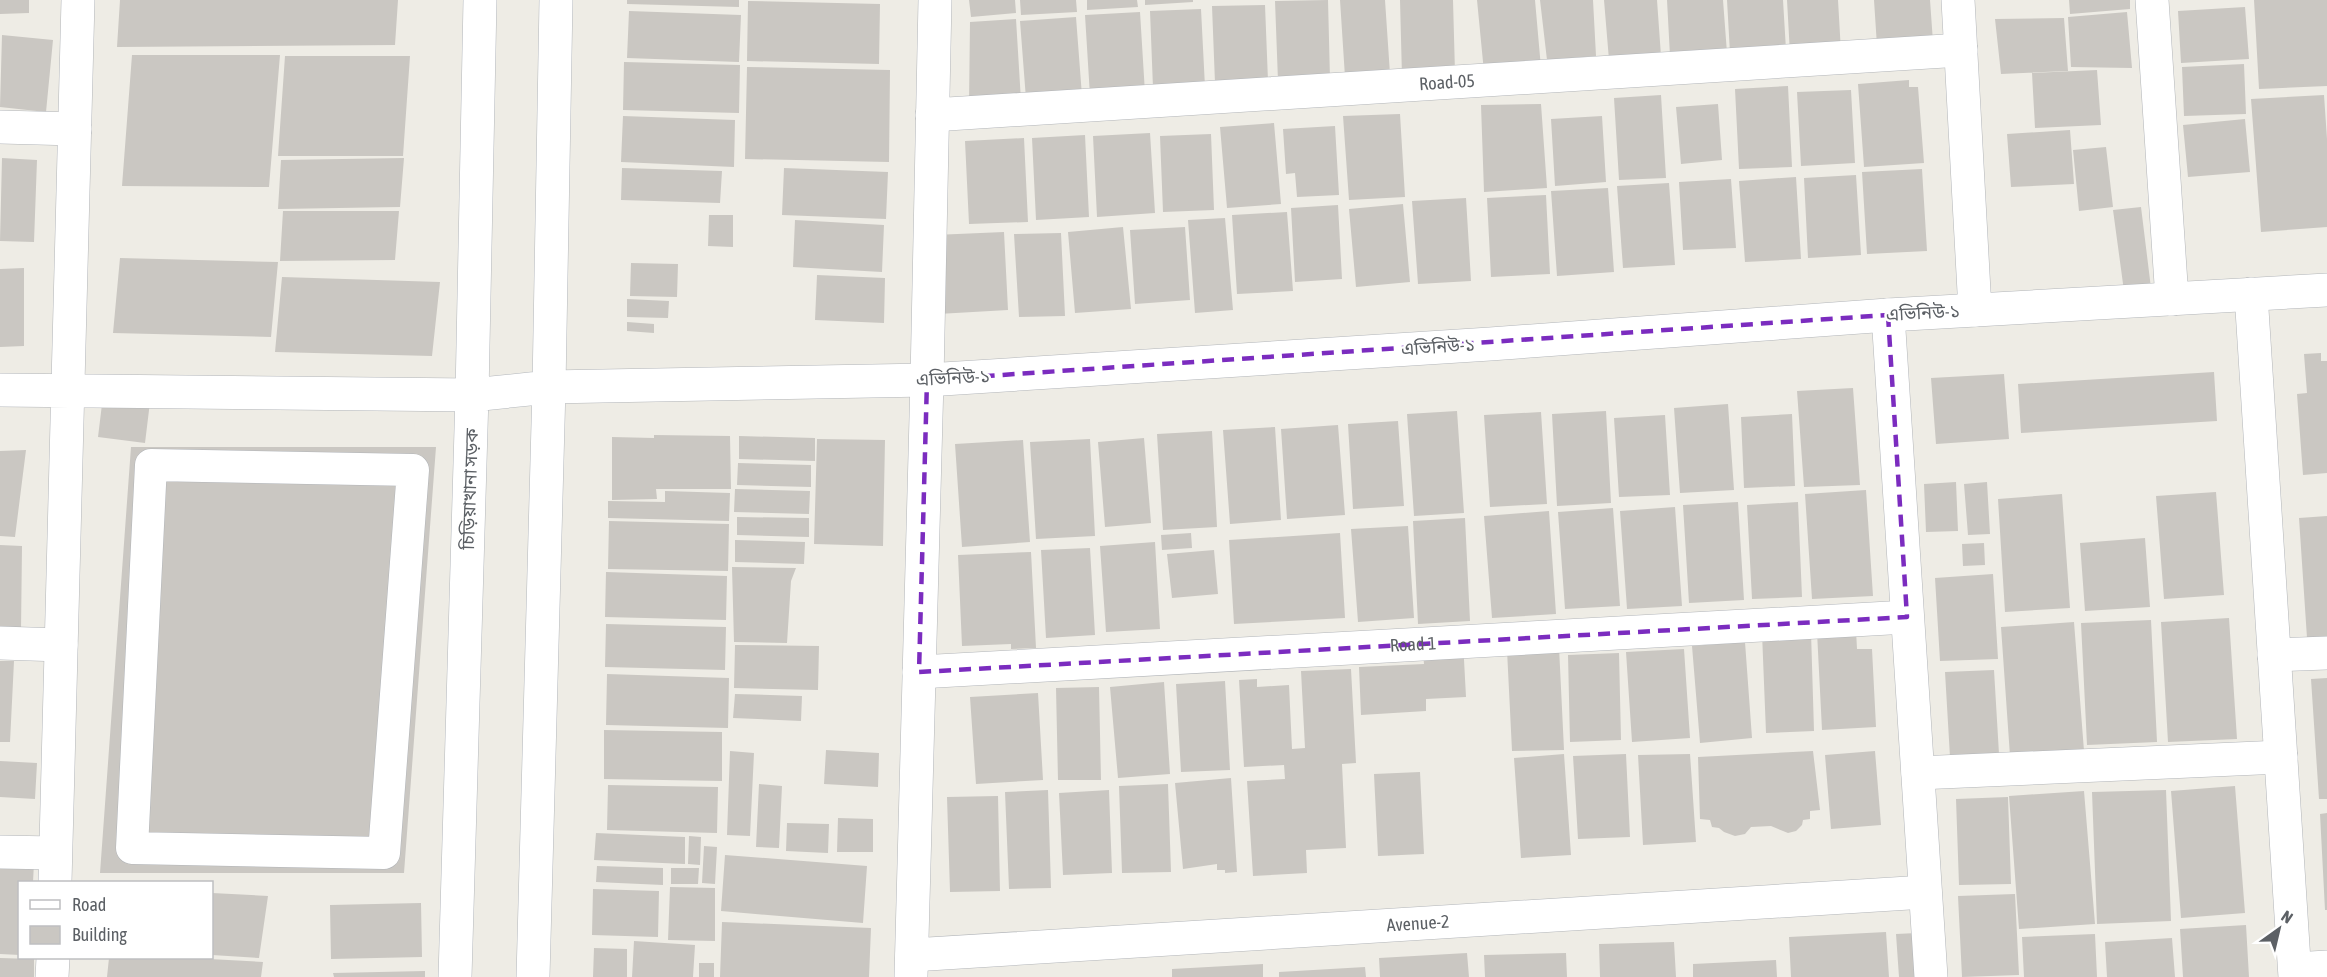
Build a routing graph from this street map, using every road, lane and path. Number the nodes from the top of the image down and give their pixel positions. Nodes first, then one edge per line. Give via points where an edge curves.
1 (78, 0) edge
2 (480, 0) edge
3 (556, 0) edge
4 (934, 0) edge
5 (1958, 0) edge
6 (2152, 0) edge
7 (1961, 50) junction
8 (932, 115) junction
9 (0, 127) edge
10 (75, 129) junction
11 (2327, 290) edge
12 (2251, 294) junction
13 (2172, 299) junction
14 (1975, 310) junction
15 (1888, 315) junction
16 (927, 380) junction
17 (549, 387) junction
18 (0, 390) edge
19 (67, 392) junction
20 (472, 396) junction
21 (1907, 617) junction
22 (0, 643) edge
23 (61, 645) junction
24 (2327, 653) edge
25 (2274, 655) junction
26 (919, 672) junction
27 (2281, 757) junction
28 (1918, 773) junction
29 (132, 848) joint
30 (0, 852) edge
31 (55, 868) edge
32 (1925, 892) junction
33 (53, 959) edge
34 (912, 966) edge
35 (2327, 967) edge
36 (2295, 973) edge
37 (52, 977) edge
38 (455, 977) edge
39 (533, 977) edge
40 (1931, 977) edge

1 - 10 street
2 - 20 street, চিড়িয়াখানা সড়ক
3 - 17 street
4 - 8 street
5 - 7 street
6 - 13 street
7 - 8 street, Road-05
7 - 14 street
8 - 16 street
9 - 10 street
10 - 19 street
11 - 12 street, এভিনিউ-১
12 - 13 street, এভিনিউ-১
12 - 25 street
13 - 14 street, এভিনিউ-১
14 - 15 street, এভিনিউ-১
15 - 16 street, এভিনিউ-১
15 - 21 street
16 - 17 street, এভিনিউ-১
16 - 26 street
17 - 20 street, এভিনিউ-১
17 - 39 street
18 - 19 street, এভিনিউ-১
19 - 20 street, এভিনিউ-১
19 - 23 street
20 - 38 street, চিড়িয়াখানা সড়ক
21 - 26 street, Road-1
21 - 28 street
22 - 23 street
23 - 31 street
24 - 25 street
25 - 27 street
26 - 34 street
27 - 28 street
27 - 36 street
28 - 32 street
29 - 29 street via 384,853 413,470 151,465
30 - 31 street
32 - 34 street, Avenue-2
32 - 40 street
33 - 37 street
35 - 36 street

